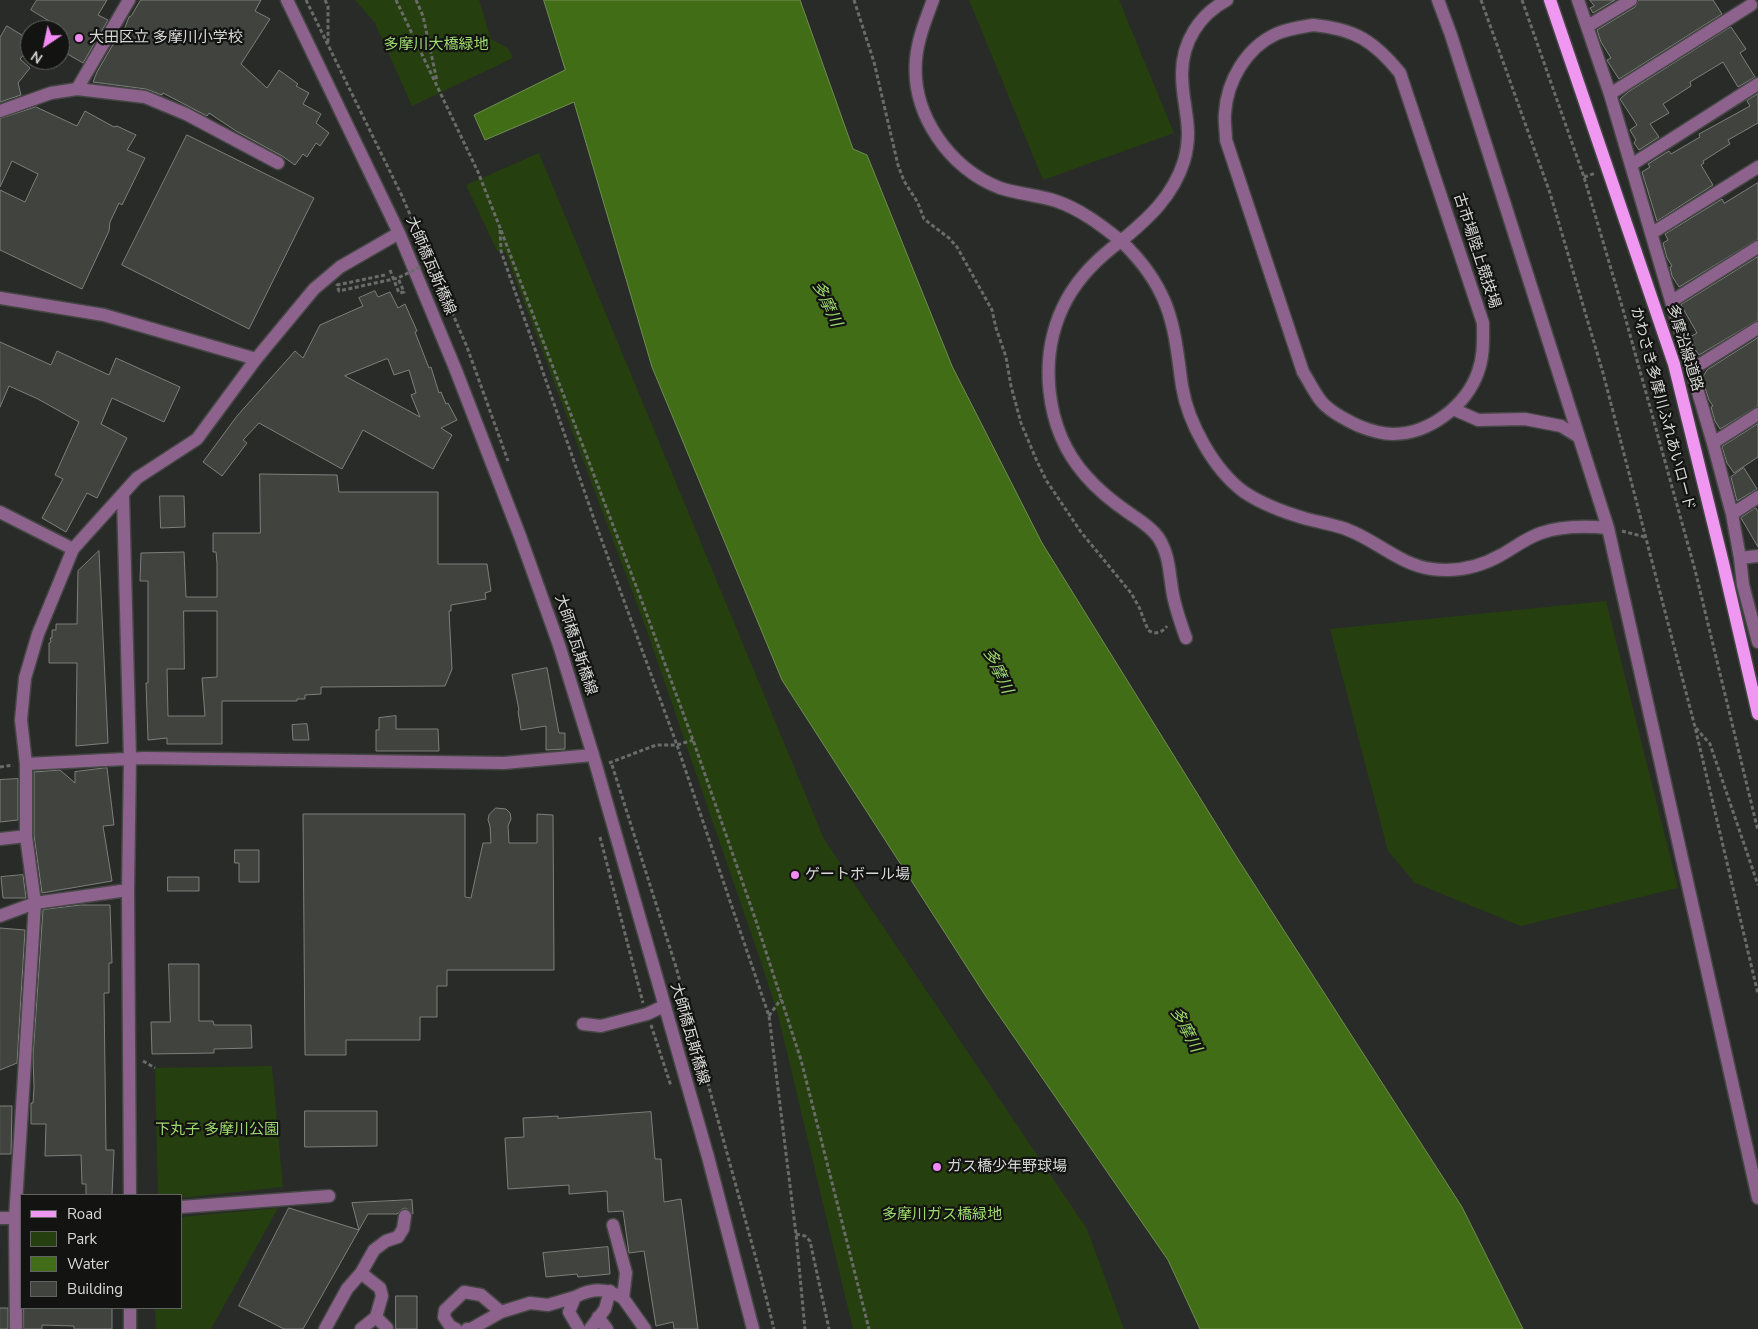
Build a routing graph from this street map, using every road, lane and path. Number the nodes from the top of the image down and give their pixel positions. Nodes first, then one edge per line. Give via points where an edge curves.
1 (129, 0) edge
2 (287, 0) edge
3 (325, 0) edge
4 (396, 0) edge
5 (416, 0) edge
6 (854, 0) edge
7 (933, 0) edge
8 (1227, 0) edge
9 (1438, 0) edge
10 (1481, 0) edge
11 (1522, 0) edge
12 (1550, 0) edge
13 (1578, 0) edge
14 (1631, 0) edge
15 (1749, 3) edge
16 (1758, 17) edge
17 (1588, 26) junction
18 (328, 47) dead end
19 (1758, 84) edge
20 (438, 86) junction
21 (77, 88) junction
22 (1610, 94) junction
23 (0, 111) edge
24 (278, 163) dead end
25 (1631, 165) junction
26 (1758, 167) edge
27 (499, 225) junction
28 (399, 233) junction
29 (1652, 233) junction
30 (1121, 241) junction
31 (1758, 247) edge
32 (422, 266) dead end
33 (390, 270) dead end
34 (385, 275) dead end
35 (398, 278) junction
36 (440, 284) dead end
37 (435, 286) dead end
38 (0, 298) edge
39 (1672, 301) junction
40 (1758, 328) edge
41 (256, 359) junction
42 (1691, 370) junction
43 (1453, 409) junction
44 (1758, 414) edge
45 (1580, 437) junction
46 (1713, 443) junction
47 (123, 496) junction
48 (1758, 498) edge
49 (0, 512) edge
50 (1732, 514) junction
51 (1608, 528) junction
52 (1646, 537) junction
53 (73, 549) junction
54 (1758, 556) edge
55 (1740, 558) junction
56 (1168, 622) dead end
57 (1186, 638) dead end
58 (1758, 642) edge
59 (1758, 714) edge
60 (1695, 727) junction
61 (693, 740) junction
62 (677, 745) junction
63 (593, 755) junction
64 (130, 758) junction
65 (612, 762) dead end
66 (26, 764) junction
67 (1758, 831) edge
68 (599, 834) dead end
69 (26, 836) junction
70 (0, 839) edge
71 (1758, 885) edge
72 (128, 890) junction
73 (34, 903) junction
74 (0, 916) edge
75 (1758, 994) edge
76 (781, 999) junction
77 (643, 1002) dead end
78 (664, 1006) junction
79 (769, 1016) junction
80 (583, 1024) dead end
81 (140, 1059) dead end
82 (155, 1068) dead end
83 (130, 1194) edge
84 (329, 1196) dead end
85 (1758, 1198) edge
86 (182, 1208) edge
87 (405, 1216) dead end
88 (0, 1218) edge
89 (18, 1218) edge
90 (613, 1225) dead end
91 (796, 1234) junction
92 (361, 1273) junction
93 (610, 1291) junction
94 (575, 1296) junction
95 (623, 1298) junction
96 (130, 1309) edge
97 (501, 1312) junction
98 (376, 1317) junction
99 (598, 1317) junction
100 (387, 1328) dead end
101 (16, 1329) edge
102 (130, 1329) edge
103 (325, 1329) edge
104 (361, 1329) edge
105 (456, 1329) edge
106 (467, 1329) edge
107 (579, 1329) edge
108 (590, 1329) edge
109 (607, 1329) edge
110 (645, 1329) edge
111 (753, 1329) edge
112 (804, 1329) edge
113 (829, 1329) edge
114 (869, 1329) edge

1 - 21 street
2 - 28 street, 大師橋瓦斯橋線
3 - 18 path via 328,6
4 - 20 path
5 - 20 path via 423,16
6 - 56 path via 874,62 900,172 924,219 957,248 992,310 1021,423 1040,468 1081,532 1132,593 1148,630 1155,634 1160,632
7 - 30 street via 916,60 924,112 940,141 966,168 982,178 1001,188 1072,208
8 - 30 street via 1207,13 1189,39 1182,75 1188,134 1178,176 1162,203
9 - 45 street
10 - 52 path via 1550,193 1603,372
11 - 67 path, かわさき多摩川ふれあいロード via 1584,177 1624,313 1695,570
12 - 59 main road, 多摩沿線道路 via 1674,364
13 - 17 street
14 - 17 street
15 - 16 street
15 - 22 street
17 - 22 street
19 - 25 street
20 - 27 path
21 - 23 street via 51,93
21 - 24 street via 145,96
22 - 25 street
25 - 29 street
26 - 29 street
27 - 61 path
27 - 62 path via 502,251
28 - 41 street via 340,267 314,289
28 - 63 street, 大師橋瓦斯橋線 via 520,536 559,645
29 - 39 street
30 - 51 street via 1146,267 1166,306 1178,352 1182,388 1200,436 1222,470 1244,492 1306,519 1358,533 1410,563 1431,569 1477,566 1542,532 1588,526
30 - 57 street via 1087,270 1066,300 1051,345 1052,409 1074,463 1101,492 1146,523 1158,537 1167,555 1177,613
31 - 39 street
32 - 35 path, bridge
33 - 35 path via 399,294 404,292
34 - 35 path, bridge via 337,285 339,291
36 - 37 path
38 - 41 street via 104,315
39 - 42 street
40 - 42 street
41 - 47 street via 197,439 137,478
42 - 46 street
43 - 43 street, 古市場陸上競技場 via 1414,431 1392,434 1369,430 1345,420 1321,402 1303,372 1226,140 1225,112 1230,87 1239,67 1255,48 1276,34 1313,25 1348,31 1367,40 1386,55 1400,73 1482,323 1483,350 1478,372 1467,393
43 - 45 street via 1478,420 1525,419 1560,426
44 - 46 street
45 - 51 street
46 - 50 street
47 - 53 street
47 - 64 street
48 - 50 street
49 - 53 street
50 - 55 street
51 - 52 path
51 - 85 street
52 - 60 path
53 - 66 street via 38,634 25,678 21,720
54 - 55 street
55 - 58 street via 1743,585
60 - 71 path via 1710,744
60 - 75 path
61 - 62 path
61 - 76 path
62 - 65 path via 656,745
62 - 79 path
63 - 64 street via 504,763
63 - 78 street, 大師橋瓦斯橋線
64 - 66 street
64 - 72 street
66 - 69 street
68 - 77 path
69 - 70 street
69 - 73 street
72 - 73 street
72 - 83 street
73 - 74 street
73 - 89 street
76 - 79 path
76 - 114 path via 801,1060
78 - 80 street via 601,1026
78 - 111 street, 大師橋瓦斯橋線 via 708,1156
79 - 91 path
81 - 82 path
84 - 86 street
87 - 92 street via 398,1237 374,1250
88 - 89 street
89 - 101 street
90 - 95 street via 626,1273
91 - 112 path
91 - 113 path via 810,1241
92 - 98 street via 380,1288 382,1296
92 - 103 street via 347,1289
93 - 94 street via 587,1291
93 - 95 street
93 - 99 street via 605,1309
94 - 97 street via 548,1305 530,1302
94 - 107 street via 569,1312
95 - 110 street
96 - 102 street
97 - 105 street via 481,1295 464,1292 445,1310 444,1317
97 - 106 street
98 - 100 street
98 - 104 street
99 - 108 street
99 - 109 street

